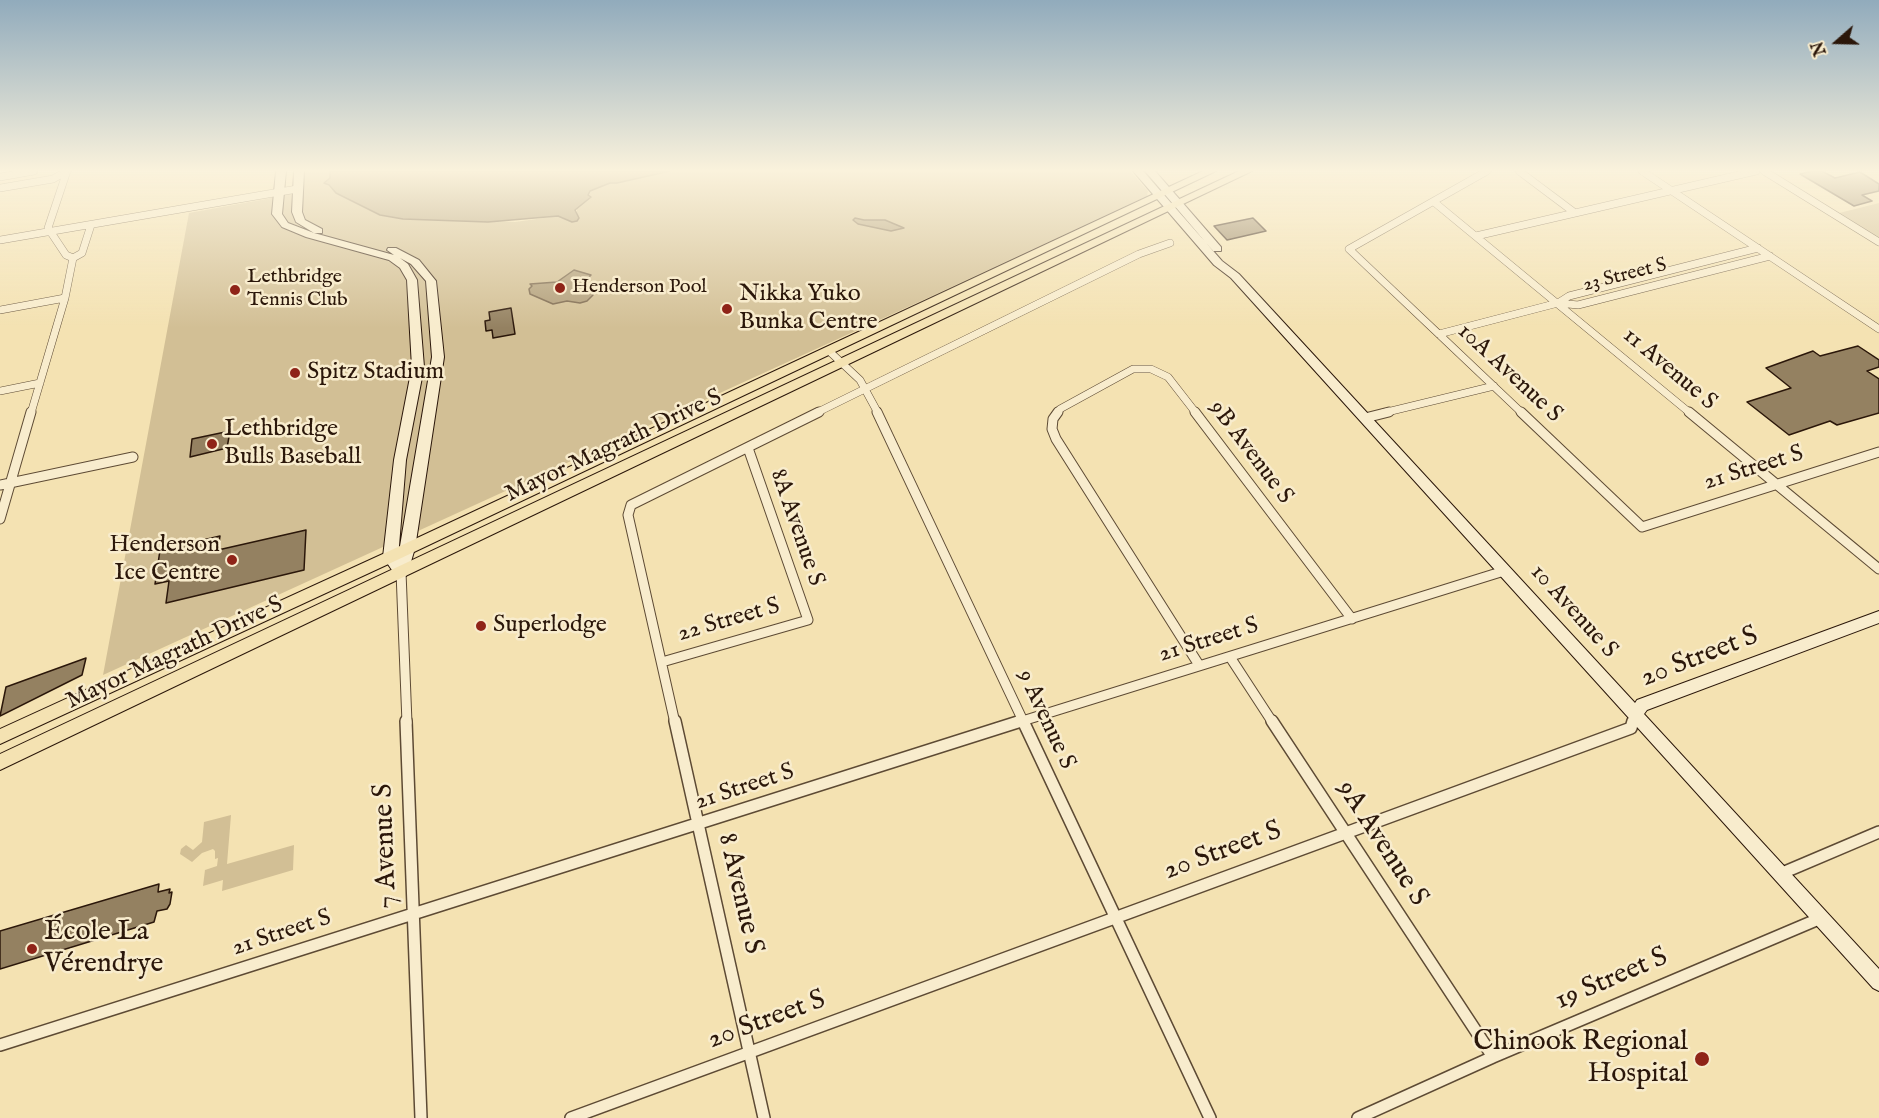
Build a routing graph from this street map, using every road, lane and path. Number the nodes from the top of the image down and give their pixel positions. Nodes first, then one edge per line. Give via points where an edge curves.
1 (50, 223) edge
2 (102, 223) edge
3 (284, 223) edge
4 (303, 223) edge
5 (1117, 223) edge
6 (1127, 223) edge
7 (1187, 223) edge
8 (1396, 223) edge
9 (1460, 223) edge
10 (1531, 223) edge
11 (1721, 223) edge
12 (1849, 223) edge
13 (91, 225) junction
14 (50, 232) junction
15 (1476, 236) junction
16 (0, 240) edge
17 (1879, 242) edge
18 (1170, 243) dead end
19 (1758, 248) junction
20 (1770, 256) junction
21 (73, 258) junction
22 (65, 298) junction
23 (1558, 303) junction
24 (0, 310) edge
25 (1875, 323) edge
26 (1879, 329) edge
27 (1439, 334) junction
28 (829, 351) junction
29 (843, 364) junction
30 (40, 383) junction
31 (1494, 386) junction
32 (866, 388) junction
33 (0, 391) edge
34 (1365, 418) junction
35 (748, 448) junction
36 (1879, 452) edge
37 (133, 457) dead end
38 (11, 482) junction
39 (0, 485) edge
40 (1777, 485) junction
41 (0, 519) edge
42 (1642, 527) joint
43 (408, 548) junction
44 (390, 557) junction
45 (1879, 568) edge
46 (1504, 571) junction
47 (401, 572) junction
48 (1879, 617) edge
49 (1352, 619) junction
50 (808, 620) joint
51 (1230, 657) junction
52 (662, 662) junction
53 (1199, 666) junction
54 (1635, 715) junction
55 (1022, 721) junction
56 (0, 736) edge
57 (0, 762) edge
58 (698, 825) junction
59 (1879, 832) edge
60 (1345, 834) junction
61 (1780, 874) junction
62 (414, 915) junction
63 (1821, 918) junction
64 (1116, 919) junction
65 (1879, 982) edge
66 (0, 1045) edge
67 (750, 1054) junction
68 (1493, 1057) junction
69 (421, 1118) edge
70 (571, 1118) edge
71 (765, 1118) edge
72 (1210, 1118) edge
73 (1359, 1118) edge

1 - 14 street
2 - 13 street
3 - 44 street via 301,232 393,258 404,266 412,280 418,367 400,460
4 - 43 street via 399,252 415,262 430,281 438,364
5 - 28 main road, Mayor Magrath Drive S
6 - 29 main road, Mayor Magrath Drive S via 1054,264
7 - 34 street, 10 Avenue S via 1218,263
8 - 27 street, 10A Avenue S via 1349,249
9 - 15 street, 11 Avenue S
10 - 15 street
11 - 19 street
12 - 17 street
13 - 14 street
13 - 21 street via 82,253
14 - 16 street
14 - 21 street via 66,255
15 - 23 street, 11 Avenue S
18 - 32 street via 1139,254
19 - 20 street
19 - 23 street, 23 Street S via 1569,296
20 - 23 street, 23 Street S via 1578,305
20 - 25 street
21 - 22 street
22 - 24 street
22 - 30 street
23 - 27 street, 23 Street S
23 - 40 street, 11 Avenue S
25 - 26 street
27 - 31 street, 10A Avenue S
28 - 29 street, 9 Avenue S
28 - 43 main road, Mayor Magrath Drive S
29 - 32 street, 9 Avenue S
29 - 47 main road, Mayor Magrath Drive S
30 - 33 street
30 - 38 street
31 - 34 street
31 - 42 street, 10A Avenue S
32 - 35 street
32 - 55 street, 9 Avenue S
34 - 46 street, 10 Avenue S
35 - 50 street, 8A Avenue S
35 - 52 street, 8 Avenue S via 631,505 628,515
36 - 40 street, 21 Street S
37 - 38 street
38 - 39 street
38 - 41 street
40 - 42 street, 21 Street S
40 - 45 street, 11 Avenue S
43 - 44 main road, Mayor Magrath Drive S
43 - 47 street
44 - 47 street
44 - 56 main road, Mayor Magrath Drive S
46 - 49 street, 21 Street S
46 - 54 street, 10 Avenue S
47 - 57 main road, Mayor Magrath Drive S
47 - 62 street, 7 Avenue S
48 - 54 street, 20 Street S via 1642,705
49 - 51 street, 21 Street S
49 - 53 street, 9B Avenue S via 1168,377 1151,369 1136,368 1060,409 1053,419 1053,433
50 - 52 street, 22 Street S
51 - 53 street, 21 Street S
51 - 60 street, 9A Avenue S
52 - 58 street, 8 Avenue S
53 - 55 street, 21 Street S
54 - 60 street, 20 Street S via 1631,728
54 - 61 street, 10 Avenue S
55 - 58 street, 21 Street S
55 - 64 street, 9 Avenue S
58 - 62 street, 21 Street S
58 - 67 street, 8 Avenue S
59 - 61 street
60 - 64 street, 20 Street S
60 - 68 street, 9A Avenue S
61 - 63 street, 10 Avenue S
62 - 66 street, 21 Street S
62 - 69 street, 7 Avenue S
63 - 65 street, 10 Avenue S
63 - 68 street, 19 Street S
64 - 67 street, 20 Street S
64 - 72 street, 9 Avenue S
67 - 70 street, 20 Street S
67 - 71 street, 8 Avenue S
68 - 73 street, 19 Street S

